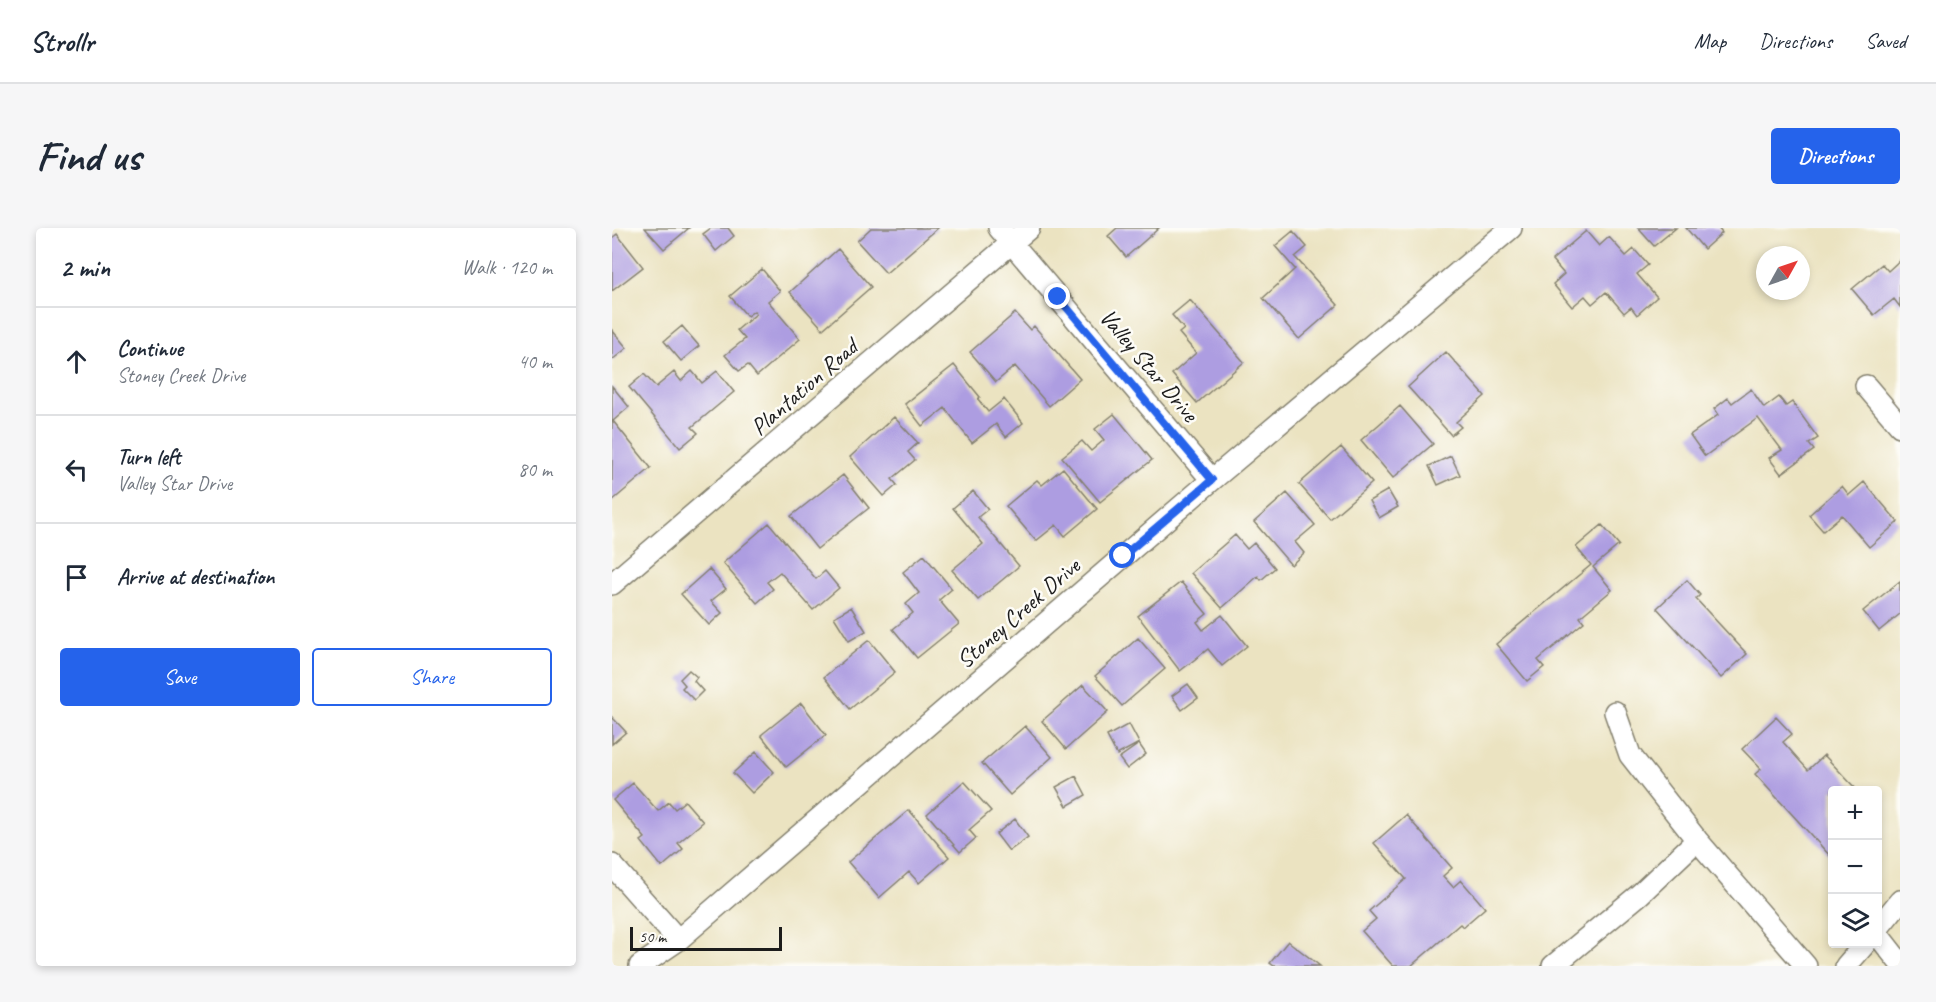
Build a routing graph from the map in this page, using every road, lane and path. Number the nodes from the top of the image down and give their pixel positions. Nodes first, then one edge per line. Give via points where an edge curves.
1 (1029, 228) edge
2 (1511, 228) edge
3 (1006, 235) edge
4 (1866, 386) dead end
5 (1900, 426) edge
6 (1212, 480) junction
7 (612, 584) edge
8 (1615, 712) dead end
9 (1697, 840) junction
10 (612, 865) edge
11 (1900, 901) edge
12 (1882, 923) edge
13 (678, 939) junction
14 (1882, 940) edge
15 (1862, 948) edge
16 (1900, 963) edge
17 (640, 966) edge
18 (1553, 966) edge
19 (1806, 966) edge
20 (1846, 966) edge

1 - 3 street, Plantation Road
2 - 6 street, Stoney Creek Drive
3 - 6 street, Valley Star Drive
3 - 7 street, Plantation Road
4 - 5 street
6 - 13 street, Stoney Creek Drive
8 - 9 street via 1630,755
9 - 18 street via 1640,894
9 - 19 street
10 - 13 street
11 - 12 street
13 - 17 street, Stoney Creek Drive
14 - 16 street
15 - 20 street

